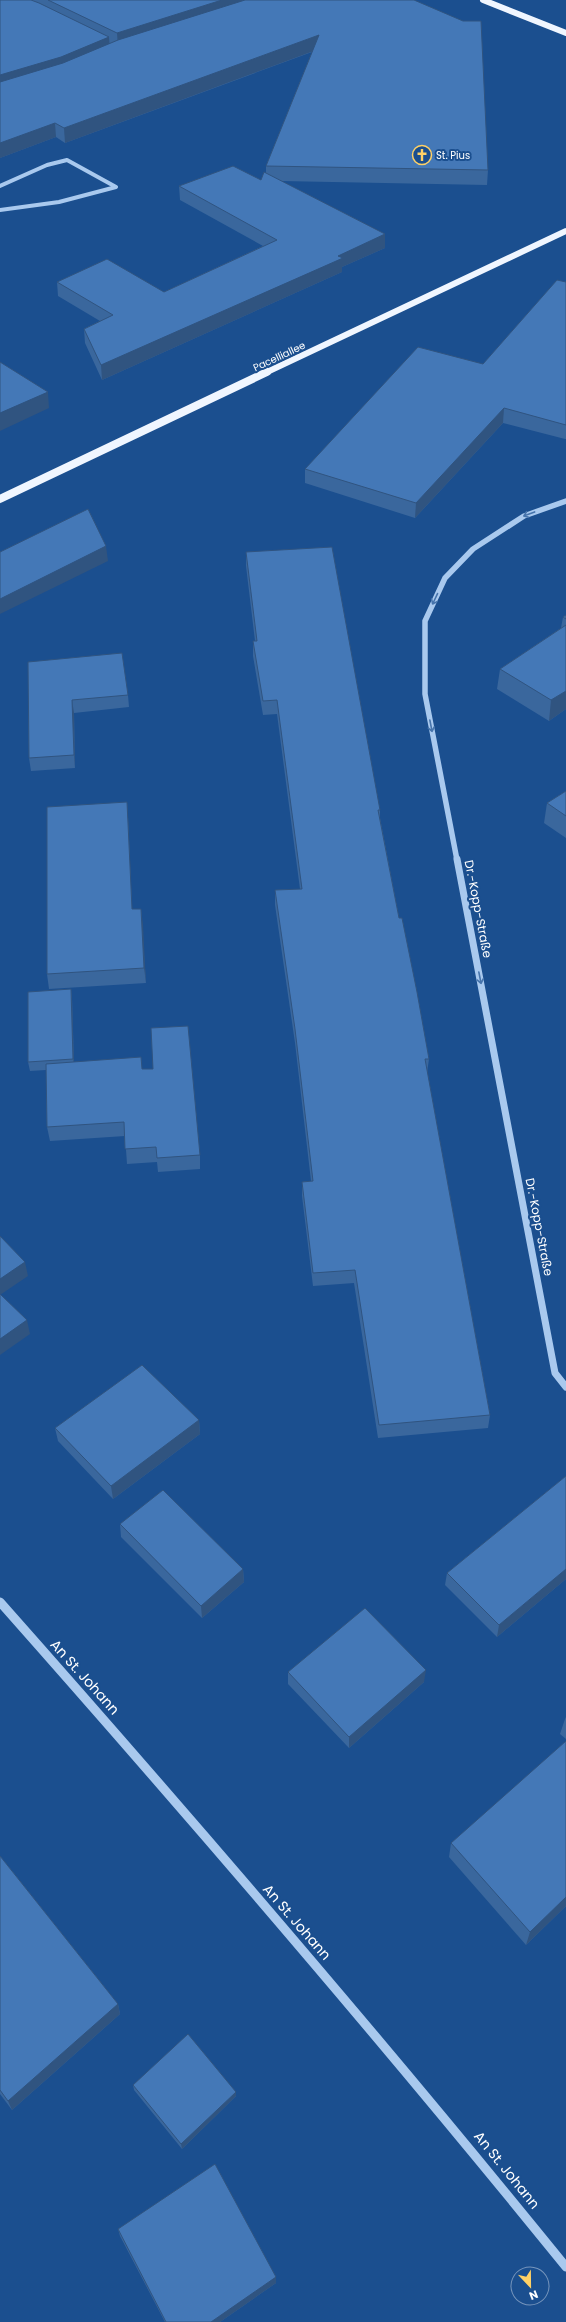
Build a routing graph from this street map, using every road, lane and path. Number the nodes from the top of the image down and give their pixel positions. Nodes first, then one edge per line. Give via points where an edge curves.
1 (483, 0) edge
2 (566, 33) edge
3 (0, 186) edge
4 (0, 210) edge
5 (566, 231) edge
6 (0, 499) edge
7 (566, 501) edge
8 (566, 1387) edge
9 (0, 1602) edge
10 (566, 2266) edge

1 - 2 main road
3 - 4 street via 67,160 116,187 59,202
5 - 6 main road, Pacelliallee
7 -> 8 street, Dr.-Kopp-Straße via 524,516 473,549 445,578 425,621 425,694 555,1373
9 - 10 street, An St. Johann via 132,1751 456,2130

